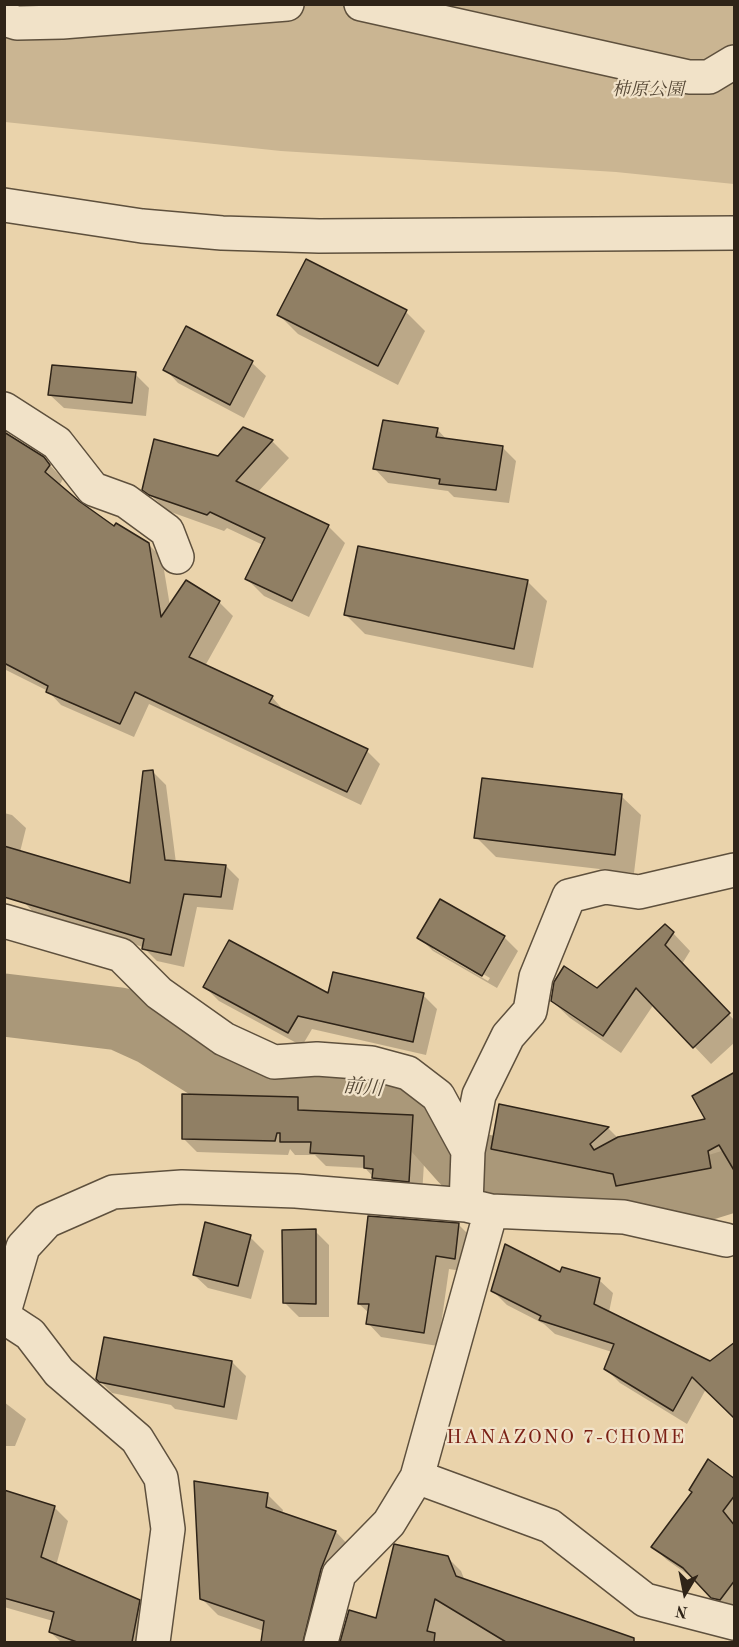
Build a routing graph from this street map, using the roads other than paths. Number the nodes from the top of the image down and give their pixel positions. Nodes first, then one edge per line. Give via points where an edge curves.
1 (287, 4) edge
2 (361, 4) edge
3 (4, 19) edge
4 (735, 62) edge
5 (4, 205) edge
6 (735, 233) edge
7 (4, 410) edge
8 (177, 557) dead end
9 (735, 870) edge
10 (4, 921) edge
11 (473, 1187) junction
12 (14, 1242) edge
13 (732, 1242) edge
14 (4, 1312) edge
15 (4, 1317) edge
16 (417, 1477) junction
17 (735, 1623) edge
18 (153, 1642) edge
19 (321, 1642) edge

1 - 3 street via 62,22 17,23
2 - 4 street via 689,77 709,76
5 - 6 street via 142,226 222,233
7 - 8 street via 57,442 93,489 126,501 167,531
9 - 11 street via 639,892 605,887 569,896 536,977 530,1011 508,1036 479,1095
10 - 11 street via 121,955 159,993 224,1039 274,1062 316,1059 371,1063 408,1073 438,1096
11 - 12 street via 296,1191 182,1187 113,1192 47,1221
11 - 13 street
11 - 16 street
12 - 14 street
15 - 18 street via 30,1334 58,1372 137,1439 161,1478 168,1529
16 - 17 street via 550,1526 645,1600
16 - 19 street via 389,1524 339,1574

